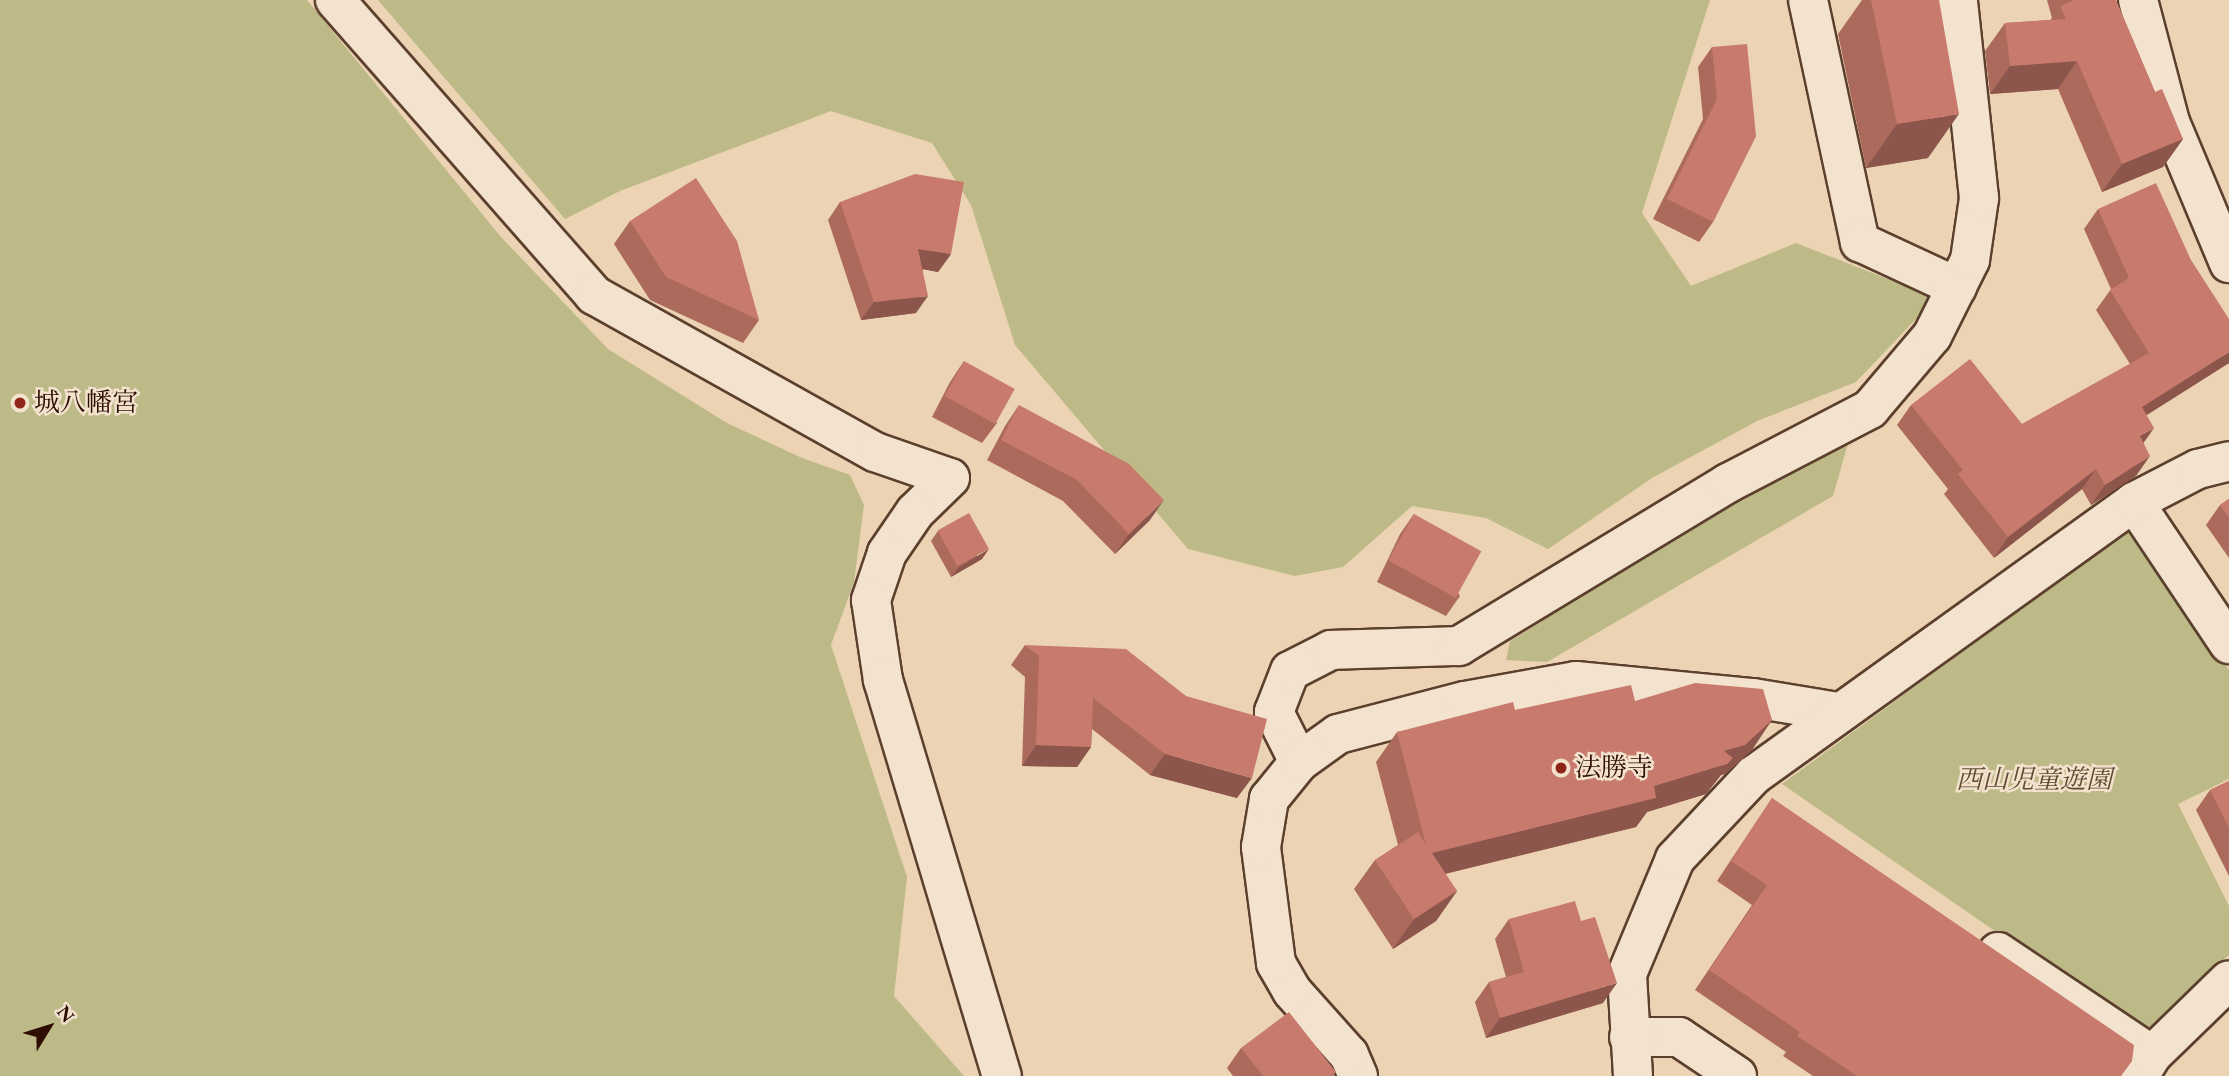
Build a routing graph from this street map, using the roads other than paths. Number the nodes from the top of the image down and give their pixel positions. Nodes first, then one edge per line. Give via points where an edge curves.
1 (335, 0) edge
2 (1808, 0) edge
3 (2138, 0) edge
4 (1948, 8) edge
5 (2229, 263) edge
6 (1957, 287) junction
7 (1858, 415) junction
8 (2229, 461) edge
9 (1670, 488) dead end
10 (2134, 502) junction
11 (2229, 644) edge
12 (1838, 712) junction
13 (1299, 762) junction
14 (1969, 934) edge
15 (2229, 980) edge
16 (1629, 1037) junction
17 (2146, 1066) edge
18 (1002, 1076) edge
19 (1358, 1076) edge
20 (1633, 1076) edge
21 (1737, 1076) edge

1 - 18 street via 594,295 875,452 950,478 915,512 887,553 872,600 883,680
2 - 6 street via 1860,242
3 - 5 street via 2170,122
4 - 6 street via 1979,198 1970,260
6 - 7 street via 1933,335 1870,409
7 - 9 street via 1836,402
7 - 13 street via 1728,483 1459,646 1331,650 1290,671 1275,712
8 - 10 street via 2198,469
10 - 11 street
10 - 12 street
12 - 13 street via 1753,698 1576,681 1465,701 1338,734
12 - 16 street via 1766,789 1675,859 1628,974
13 - 19 street via 1269,799 1261,847 1276,963 1292,991 1349,1055
14 - 17 street
15 - 17 street
16 - 20 street
16 - 21 street via 1679,1037

